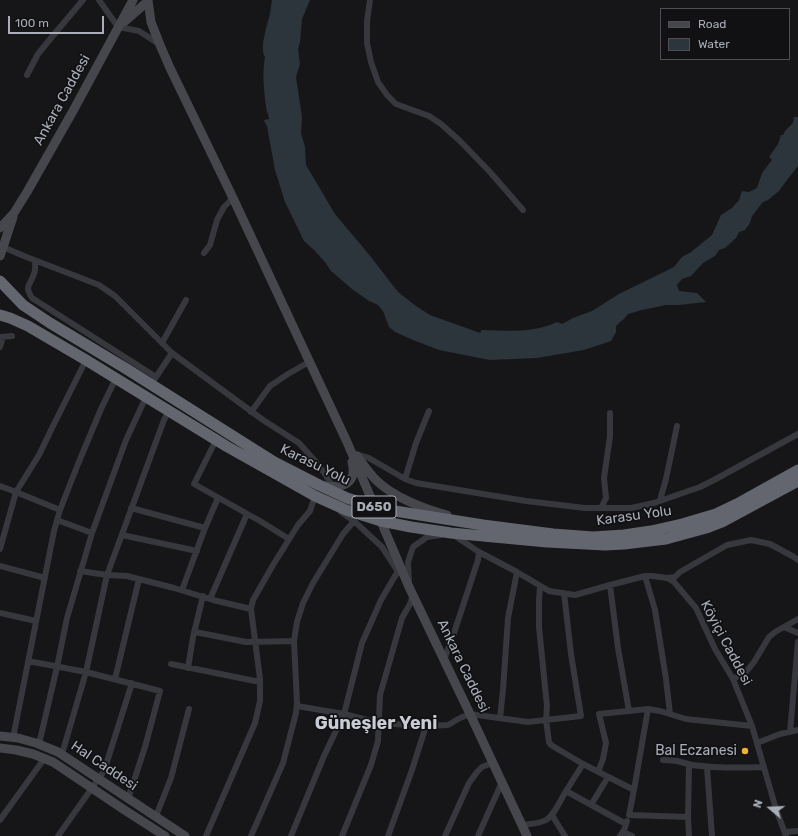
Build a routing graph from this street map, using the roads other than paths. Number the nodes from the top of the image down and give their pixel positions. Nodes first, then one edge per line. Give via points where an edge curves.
1 (83, 0) edge
2 (99, 0) edge
3 (133, 0) edge
4 (148, 0) edge
5 (370, 0) edge
6 (118, 27) junction
7 (160, 45) junction
8 (27, 75) dead end
9 (233, 198) junction
10 (523, 210) dead end
11 (14, 213) junction
12 (0, 228) edge
13 (1, 251) edge
14 (204, 253) dead end
15 (35, 261) junction
16 (0, 281) edge
17 (186, 300) dead end
18 (0, 315) edge
19 (12, 336) dead end
20 (2, 337) edge
21 (162, 343) junction
22 (0, 347) edge
23 (172, 353) junction
24 (86, 360) junction
25 (309, 362) junction
26 (116, 378) junction
27 (154, 381) junction
28 (146, 397) junction
29 (169, 411) junction
30 (429, 411) dead end
31 (251, 412) junction
32 (610, 413) dead end
33 (677, 426) dead end
34 (798, 434) edge
35 (216, 440) junction
36 (347, 442) junction
37 (356, 454) junction
38 (798, 470) edge
39 (405, 479) junction
40 (798, 481) edge
41 (0, 486) edge
42 (319, 486) junction
43 (334, 487) junction
44 (16, 492) junction
45 (315, 496) junction
46 (218, 498) junction
47 (660, 500) junction
48 (131, 508) junction
49 (376, 508) junction
50 (601, 508) junction
51 (60, 510) junction
52 (247, 514) junction
53 (57, 520) junction
54 (0, 521) edge
55 (354, 521) junction
56 (381, 521) junction
57 (7, 523) junction
58 (483, 525) junction
59 (205, 528) junction
60 (92, 533) junction
61 (451, 533) junction
62 (122, 535) junction
63 (289, 539) junction
64 (0, 549) edge
65 (197, 551) junction
66 (479, 552) junction
67 (798, 560) edge
68 (0, 566) edge
69 (80, 571) junction
70 (398, 571) junction
71 (517, 572) junction
72 (107, 575) junction
73 (645, 576) junction
74 (45, 578) junction
75 (666, 578) junction
76 (139, 579) junction
77 (610, 585) junction
78 (540, 586) junction
79 (182, 590) junction
80 (411, 591) junction
81 (564, 593) junction
82 (203, 596) junction
83 (210, 599) junction
84 (251, 609) junction
85 (0, 612) edge
86 (798, 619) edge
87 (36, 621) junction
88 (784, 626) junction
89 (194, 632) junction
90 (798, 633) edge
91 (294, 641) junction
92 (255, 642) junction
93 (798, 642) edge
94 (444, 660) junction
95 (28, 661) junction
96 (171, 664) dead end
97 (57, 667) junction
98 (188, 668) junction
99 (86, 672) junction
100 (733, 679) junction
101 (115, 680) junction
102 (260, 682) junction
103 (132, 684) junction
104 (297, 706) junction
105 (189, 709) dead end
106 (648, 709) junction
107 (629, 711) junction
108 (344, 714) junction
109 (470, 714) junction
110 (670, 714) junction
111 (500, 718) junction
112 (546, 720) junction
113 (379, 723) junction
114 (426, 726) junction
115 (752, 726) junction
116 (798, 730) edge
117 (790, 732) junction
118 (0, 736) edge
119 (13, 738) junction
120 (757, 743) junction
121 (39, 744) junction
122 (0, 748) edge
123 (62, 754) junction
124 (44, 759) junction
125 (663, 760) dead end
126 (492, 763) junction
127 (583, 764) junction
128 (692, 765) junction
129 (707, 767) junction
130 (764, 767) junction
131 (598, 772) junction
132 (608, 777) junction
133 (99, 778) junction
134 (502, 782) junction
135 (92, 788) junction
136 (634, 790) junction
137 (566, 792) junction
138 (128, 798) junction
139 (592, 805) junction
140 (552, 814) junction
141 (629, 815) junction
142 (156, 816) junction
143 (688, 818) junction
144 (0, 820) edge
145 (626, 824) junction
146 (521, 825) junction
147 (798, 831) edge
148 (621, 834) edge
149 (786, 834) edge
150 (58, 836) edge
151 (165, 836) edge
152 (185, 836) edge
153 (206, 836) edge
154 (251, 836) edge
155 (292, 836) edge
156 (342, 836) edge
157 (388, 836) edge
158 (445, 836) edge
159 (478, 836) edge
160 (527, 836) edge
161 (566, 836) edge
162 (632, 836) edge
163 (688, 836) edge
164 (712, 836) edge

1 - 8 street via 38,54
2 - 6 street
3 - 6 main road, Ankara Caddesi
4 - 6 main road
4 - 7 main road via 151,22
5 - 10 street via 367,21 370,62 378,82 387,95 396,104 430,116 441,124 490,172
6 - 7 street via 139,31
6 - 11 main road, Ankara Caddesi
7 - 9 main road
9 - 14 street via 217,220 210,246
9 - 25 main road
11 - 12 main road
11 - 13 main road
13 - 15 street
15 - 21 street via 99,285 115,296
15 - 27 street via 34,274 28,288 32,298
16 - 27 highway, Karasu Yolu / D650 via 23,305 50,323 125,368
17 - 21 street
18 - 24 highway, Karasu Yolu / D650 via 28,326
19 - 20 street
20 - 22 street
21 - 23 street
23 - 27 street
23 - 31 street
24 - 26 highway, Karasu Yolu / D650
24 - 44 street via 39,455
25 - 31 street via 270,386
25 - 36 main road
26 - 28 highway, Karasu Yolu / D650
26 - 51 street
27 - 42 highway, Karasu Yolu / D650 via 274,462
28 - 29 highway, Karasu Yolu / D650
28 - 60 street via 126,440
29 - 35 highway, Karasu Yolu / D650
29 - 48 street
30 - 39 street
31 - 43 street via 299,443
32 - 50 street via 610,436 604,478 606,498
33 - 47 street
34 - 47 street via 700,487
35 - 45 highway, Karasu Yolu / D650
35 - 46 street via 194,484
36 - 37 main road
36 - 43 main road via 354,473 346,484
36 - 49 main road, Ankara Caddesi
37 - 39 street via 369,458
37 - 58 main road via 376,481 406,500 442,514
38 - 58 highway, Karasu Yolu / D650 via 716,514 651,531 593,537
39 - 50 street via 526,501
40 - 61 highway, Karasu Yolu / D650 via 724,521 666,539 605,545
41 - 44 street
42 - 43 main road
42 - 49 highway, Karasu Yolu / D650
44 - 51 street
44 - 57 street
45 - 55 street
45 - 56 highway, Karasu Yolu / D650 via 346,510
45 - 63 street via 310,511
46 - 52 street
46 - 59 street
47 - 50 street via 631,508
48 - 59 street
48 - 62 street
49 - 56 main road, Ankara Caddesi
49 - 58 highway, Karasu Yolu / D650
51 - 53 street
52 - 63 street
52 - 83 street
53 - 60 street
53 - 74 street
54 - 57 street
55 - 70 street via 382,547
55 - 91 street via 343,534 303,603
56 - 61 highway, Karasu Yolu / D650
56 - 80 main road, Ankara Caddesi
57 - 64 street
59 - 65 street
60 - 69 street
61 - 66 street
61 - 80 street via 427,537 413,547 408,562
62 - 65 street
62 - 72 street
63 - 84 street via 253,600
65 - 79 street
66 - 71 street
66 - 94 street
67 - 75 street via 770,544 751,540 727,545 675,577
68 - 74 street
69 - 72 street
69 - 97 street
70 - 80 street
70 - 108 street via 381,600 362,643
71 - 78 street
71 - 111 street via 508,618
72 - 76 street
72 - 99 street
73 - 75 street
73 - 77 street
73 - 110 street via 654,610
74 - 87 street
75 - 100 street, Köyiçi Caddesi via 674,582 696,608 715,649
76 - 79 street
76 - 101 street
77 - 81 street via 575,595
77 - 107 street
78 - 81 street via 549,591
78 - 112 street via 539,627 547,706
79 - 82 street
80 - 94 main road, Ankara Caddesi
80 - 113 street via 410,604 402,618 380,695
81 - 112 street via 581,716
82 - 83 street
82 - 89 street
83 - 84 street
84 - 92 street
85 - 87 street
86 - 88 street
87 - 95 street
88 - 90 street
88 - 100 street via 769,637 746,672
89 - 92 street
89 - 98 street
91 - 92 street
91 - 104 street
92 - 102 street
93 - 117 street
94 - 109 main road, Ankara Caddesi
95 - 97 street
95 - 119 street
96 - 98 street
97 - 99 street
97 - 121 street
98 - 102 street
99 - 101 street
99 - 123 street
100 - 115 street, Köyiçi Caddesi
101 - 103 street
102 - 153 street via 260,702 255,723
103 - 133 street via 104,771
103 - 138 street via 160,691
104 - 108 street
104 - 154 street via 283,763
105 - 142 street via 171,778
106 - 107 street
106 - 110 street
106 - 136 street
107 - 131 street via 599,714 606,743
108 - 113 street
108 - 155 street
109 - 111 street
109 - 114 street via 448,725
109 - 126 main road, Ankara Caddesi
110 - 115 street
111 - 112 street via 528,722
112 - 127 street via 551,745
113 - 114 street
113 - 156 street via 378,741
114 - 157 street
115 - 120 street, Köyiçi Caddesi
116 - 117 street
117 - 120 street
118 - 119 main road, Hal Caddesi
119 - 121 main road, Hal Caddesi
120 - 130 street, Köyiçi Caddesi
121 - 123 main road, Hal Caddesi
122 - 124 main road, Hal Caddesi via 33,754
123 - 133 main road, Hal Caddesi
124 - 135 main road, Hal Caddesi via 53,762
124 - 144 street
125 - 128 street
126 - 134 main road, Ankara Caddesi
126 - 158 street via 482,767 469,783
127 - 131 street
127 - 137 street
128 - 129 street
128 - 143 street via 689,767
129 - 130 street
129 - 164 street
130 - 149 street, Köyiçi Caddesi
131 - 132 street
132 - 136 street
132 - 139 street
133 - 135 street
133 - 138 main road, Hal Caddesi
134 - 146 main road, Ankara Caddesi
134 - 159 street
135 - 150 street
135 - 151 main road, Hal Caddesi
136 - 141 street
137 - 139 street
137 - 140 street
138 - 142 main road, Hal Caddesi
139 - 145 street
140 - 146 street via 538,823
140 - 161 street
141 - 143 street
141 - 145 street
142 - 152 main road, Hal Caddesi
143 - 163 street
145 - 148 street
146 - 160 main road, Ankara Caddesi
147 - 149 street
148 - 162 street

